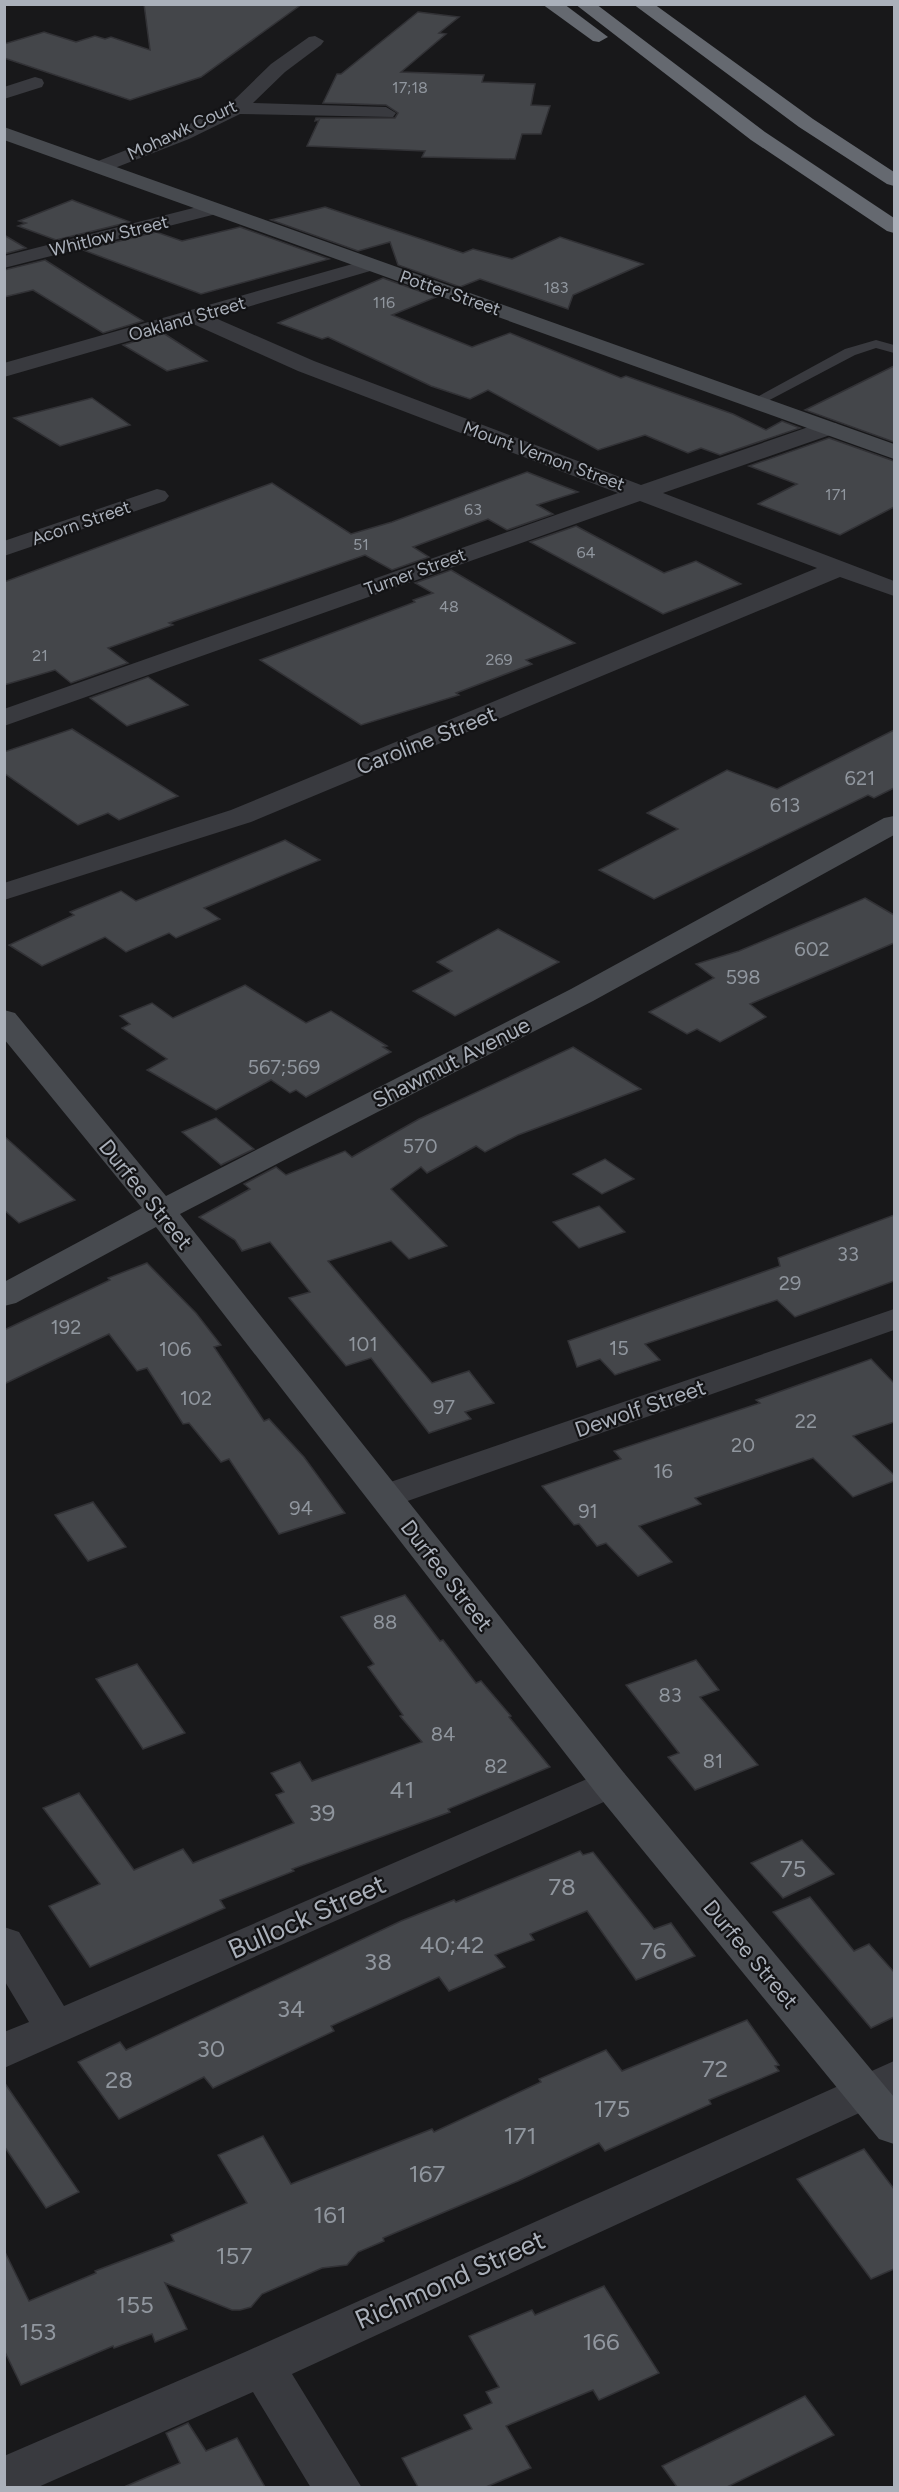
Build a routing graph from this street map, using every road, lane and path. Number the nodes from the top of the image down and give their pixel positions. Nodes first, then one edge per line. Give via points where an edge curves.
1 (551, 4) edge
2 (584, 4) edge
3 (642, 4) edge
4 (648, 4) edge
5 (669, 25) junction
6 (315, 41) dead end
7 (35, 83) dead end
8 (689, 86) junction
9 (4, 93) edge
10 (237, 108) junction
11 (386, 113) dead end
12 (4, 133) edge
13 (100, 167) junction
14 (894, 180) edge
15 (213, 209) junction
16 (894, 227) edge
17 (4, 262) edge
18 (370, 265) junction
19 (195, 317) junction
20 (894, 349) edge
21 (4, 370) edge
22 (755, 402) junction
23 (828, 429) junction
24 (894, 452) edge
25 (640, 491) junction
26 (157, 496) dead end
27 (4, 549) edge
28 (840, 568) junction
29 (894, 589) edge
30 (4, 718) edge
31 (894, 824) edge
32 (4, 892) edge
33 (4, 1019) edge
34 (161, 1211) junction
35 (4, 1296) edge
36 (894, 1319) edge
37 (386, 1496) junction
38 (610, 1783) junction
39 (4, 1944) edge
40 (55, 2029) junction
41 (4, 2051) edge
42 (880, 2085) edge
43 (894, 2127) edge
44 (262, 2366) junction
45 (4, 2479) edge
46 (338, 2487) edge

1 - 8 highway via 602,39
2 - 8 highway
3 - 5 highway
4 - 5 highway
5 - 14 highway
6 - 10 street, Mohawk Court via 278,68
7 - 9 street
8 - 16 highway
10 - 11 street
10 - 13 street, Mohawk Court via 182,135
12 - 13 main road, Potter Street
13 - 15 main road, Potter Street
15 - 17 street, Whitlow Street
15 - 18 main road, Potter Street
18 - 19 street, Oakland Street
18 - 22 main road, Potter Street
19 - 21 street, Oakland Street
19 - 25 street, Mount Vernon Street via 306,366
20 - 22 lane via 876,345 858,349
22 - 23 main road, Potter Street
23 - 24 main road, Potter Street
23 - 25 street, Turner Street
25 - 28 street, Mount Vernon Street
25 - 30 street, Turner Street
26 - 27 street, Acorn Street
28 - 29 street, Mount Vernon Street
28 - 32 street, Caroline Street via 241,816
31 - 34 main road, Shawmut Avenue via 572,1000
33 - 34 main road, Durfee Street
34 - 35 main road, Shawmut Avenue
34 - 37 main road, Durfee Street
36 - 37 street, Dewolf Street
37 - 38 main road, Durfee Street
38 - 40 street, Bullock Street
38 - 42 main road, Durfee Street
39 - 40 street
40 - 41 street, Bullock Street
42 - 43 main road, Durfee Street
42 - 44 street, Richmond Street
44 - 45 street, Richmond Street
44 - 46 street

